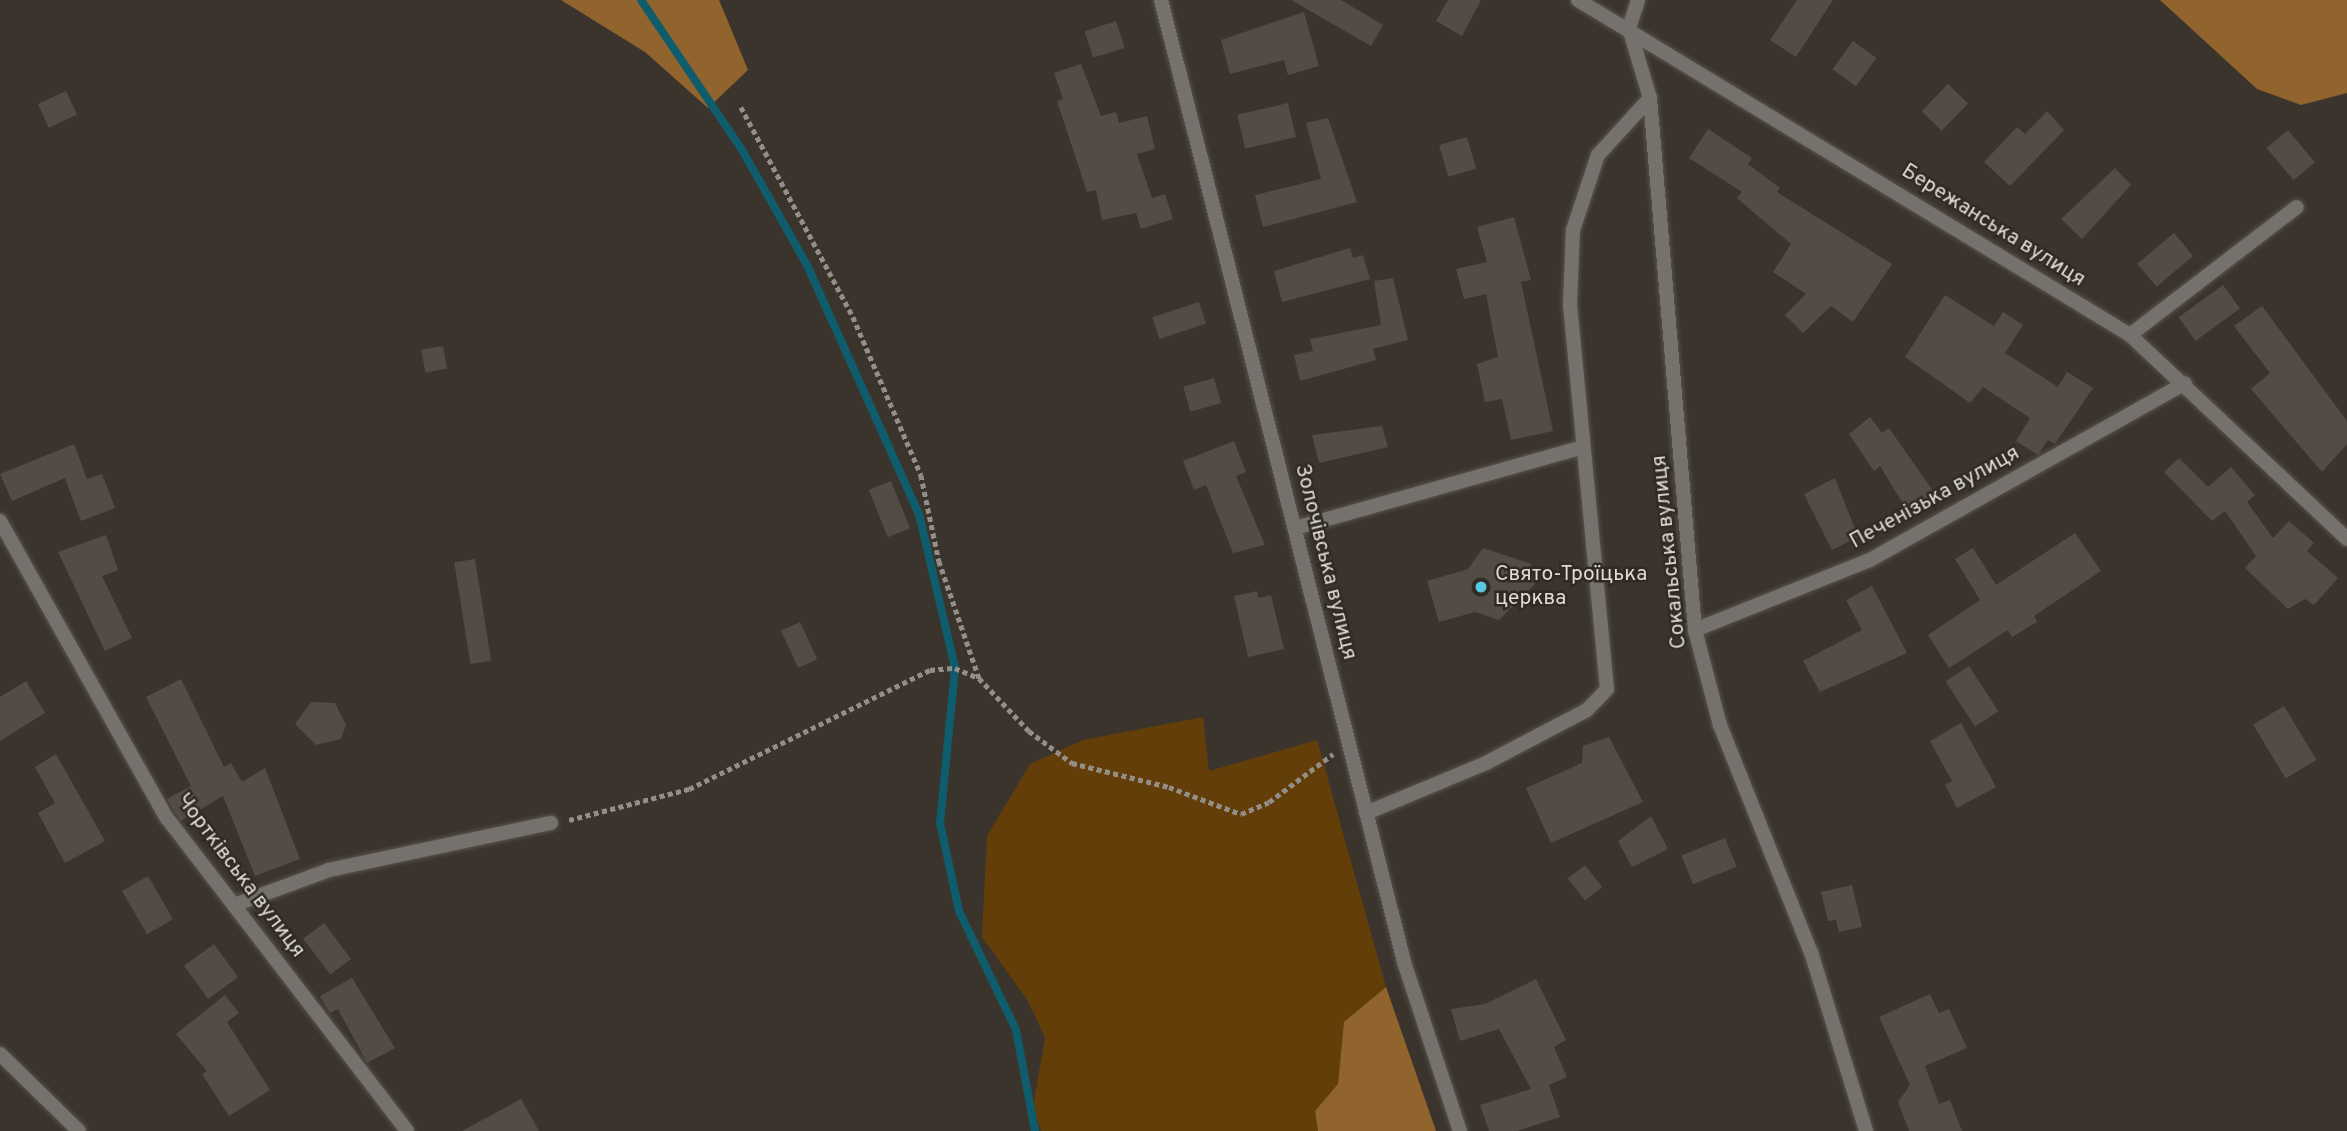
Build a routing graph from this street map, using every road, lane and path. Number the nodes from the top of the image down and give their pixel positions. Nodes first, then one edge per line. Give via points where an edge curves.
1 (1161, 0) edge
2 (1578, 0) edge
3 (1638, 0) edge
4 (1629, 28) junction
5 (1650, 98) junction
6 (741, 107) dead end
7 (2297, 207) dead end
8 (2130, 335) junction
9 (2185, 383) junction
10 (1583, 447) junction
11 (0, 521) edge
12 (1295, 528) junction
13 (2347, 539) edge
14 (1695, 630) junction
15 (979, 678) junction
16 (1347, 743) junction
17 (1366, 813) junction
18 (551, 823) joint
19 (234, 905) junction
20 (0, 1054) edge
21 (79, 1131) edge
22 (407, 1131) edge
23 (1460, 1131) edge
24 (1866, 1131) edge

1 - 12 street, Золочівська вулиця
2 - 4 street, Бережанська вулиця
3 - 4 street
4 - 5 street, Сокальська вулиця
4 - 8 street, Бережанська вулиця
5 - 10 street via 1598,155 1573,230 1570,304
5 - 14 street, Сокальська вулиця
6 - 15 path via 853,317 921,475 939,561
7 - 8 street
8 - 9 street, Бережанська вулиця
9 - 13 street, Бережанська вулиця
9 - 14 street, Печенізька вулиця via 1870,560
10 - 12 street
10 - 17 street via 1608,675 1602,698 1486,763
11 - 19 street, Чортківська вулиця via 167,818
12 - 16 street, Золочівська вулиця
14 - 24 street, Сокальська вулиця via 1720,725 1811,952
15 - 16 path via 1029,731 1072,764 1169,787 1241,814 1269,802
15 - 18 path via 955,668 930,670 689,789 614,814
16 - 17 street, Золочівська вулиця
17 - 23 street, Золочівська вулиця via 1404,962
18 - 19 street via 329,870
19 - 22 street, Чортківська вулиця
20 - 21 street

